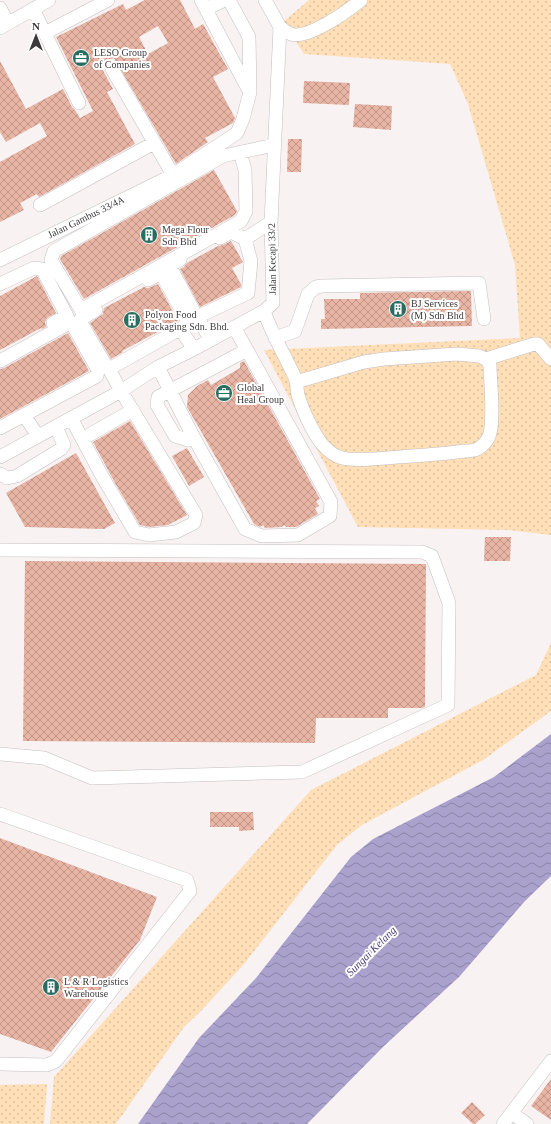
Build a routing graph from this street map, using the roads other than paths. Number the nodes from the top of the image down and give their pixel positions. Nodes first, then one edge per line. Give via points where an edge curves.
1 (49, 0) edge
2 (108, 0) edge
3 (225, 0) edge
4 (229, 0) edge
5 (361, 0) edge
6 (268, 1) edge
7 (204, 4) edge
8 (0, 8) edge
9 (33, 9) junction
10 (4, 26) edge
11 (280, 27) junction
12 (45, 33) junction
13 (112, 69) dead end
14 (250, 92) junction
15 (79, 103) dead end
16 (154, 143) junction
17 (274, 144) junction
18 (240, 152) junction
19 (173, 175) junction
20 (40, 206) dead end
21 (271, 222) junction
22 (245, 239) junction
23 (0, 260) edge
24 (0, 284) edge
25 (264, 311) junction
26 (197, 317) junction
27 (484, 319) dead end
28 (234, 328) junction
29 (180, 329) junction
30 (275, 338) junction
31 (211, 340) junction
32 (194, 349) junction
33 (247, 350) junction
34 (0, 352) edge
35 (486, 359) junction
36 (551, 359) edge
37 (0, 361) edge
38 (158, 367) junction
39 (109, 369) junction
40 (296, 382) junction
41 (121, 390) junction
42 (170, 390) junction
43 (133, 410) junction
44 (24, 415) junction
45 (71, 418) junction
46 (56, 427) junction
47 (0, 428) edge
48 (38, 436) junction
49 (194, 438) junction
50 (82, 439) junction
51 (0, 457) edge
52 (0, 474) edge
53 (0, 550) edge
54 (0, 754) edge
55 (0, 814) edge
56 (551, 1061) edge
57 (0, 1064) edge
58 (512, 1113) junction
59 (503, 1124) edge
60 (527, 1124) edge

1 - 9 street
2 - 12 street
3 - 7 street
4 - 14 street, Jalan Gambus 33/4A via 249,37
5 - 11 street via 318,29 306,34 291,34
6 - 11 street
7 - 14 street
8 - 10 street
9 - 10 street
9 - 12 street
11 - 17 street, Jalan Kecapi 33/2
12 - 15 street
13 - 16 street
14 - 19 street, Jalan Gambus 33/4A via 237,133
16 - 19 street
16 - 20 street
17 - 18 street
17 - 21 street, Jalan Kecapi 33/2
18 - 18 street via 222,156 54,251 51,260 81,310 241,220 246,210 245,170
19 - 23 street, Jalan Gambus 33/4A
21 - 22 street
21 - 25 street, Jalan Kecapi 33/2 via 273,303
22 - 26 street via 251,260 248,293
22 - 26 street via 231,232 169,265
24 - 34 street via 34,268 42,268 66,316
25 - 28 street
25 - 30 street
26 - 31 street
27 - 30 street via 479,283 322,286 308,294 295,331
28 - 31 street
28 - 33 street
29 - 32 street
29 - 39 street
29 - 39 street via 189,324 161,273 81,319
30 - 40 street
31 - 32 street
32 - 38 street
33 - 42 street
33 - 49 street via 331,502 330,516 298,535 262,536 245,529
35 - 36 street via 538,344
35 - 40 street via 457,354 384,359 364,362
35 - 40 street via 490,365 490,435 480,448 467,451 364,459 341,457 322,444 315,434 303,410
37 - 44 street via 71,322 98,370 97,376
38 - 41 street
38 - 42 street
39 - 41 street
41 - 43 street
41 - 45 street
42 - 49 street
42 - 49 street via 158,397 156,405 175,436 188,440
43 - 50 street
43 - 50 street via 196,515 194,522 176,532 149,535 135,532
44 - 47 street
44 - 48 street
45 - 46 street
45 - 50 street
46 - 48 street
46 - 52 street via 64,445 61,449 17,476 7,478
48 - 51 street
53 - 54 street via 422,552 432,556 449,603 448,705 302,772 92,778 44,758
55 - 57 street via 187,880 190,891 56,1061 48,1065
56 - 58 street
58 - 59 street
58 - 60 street

